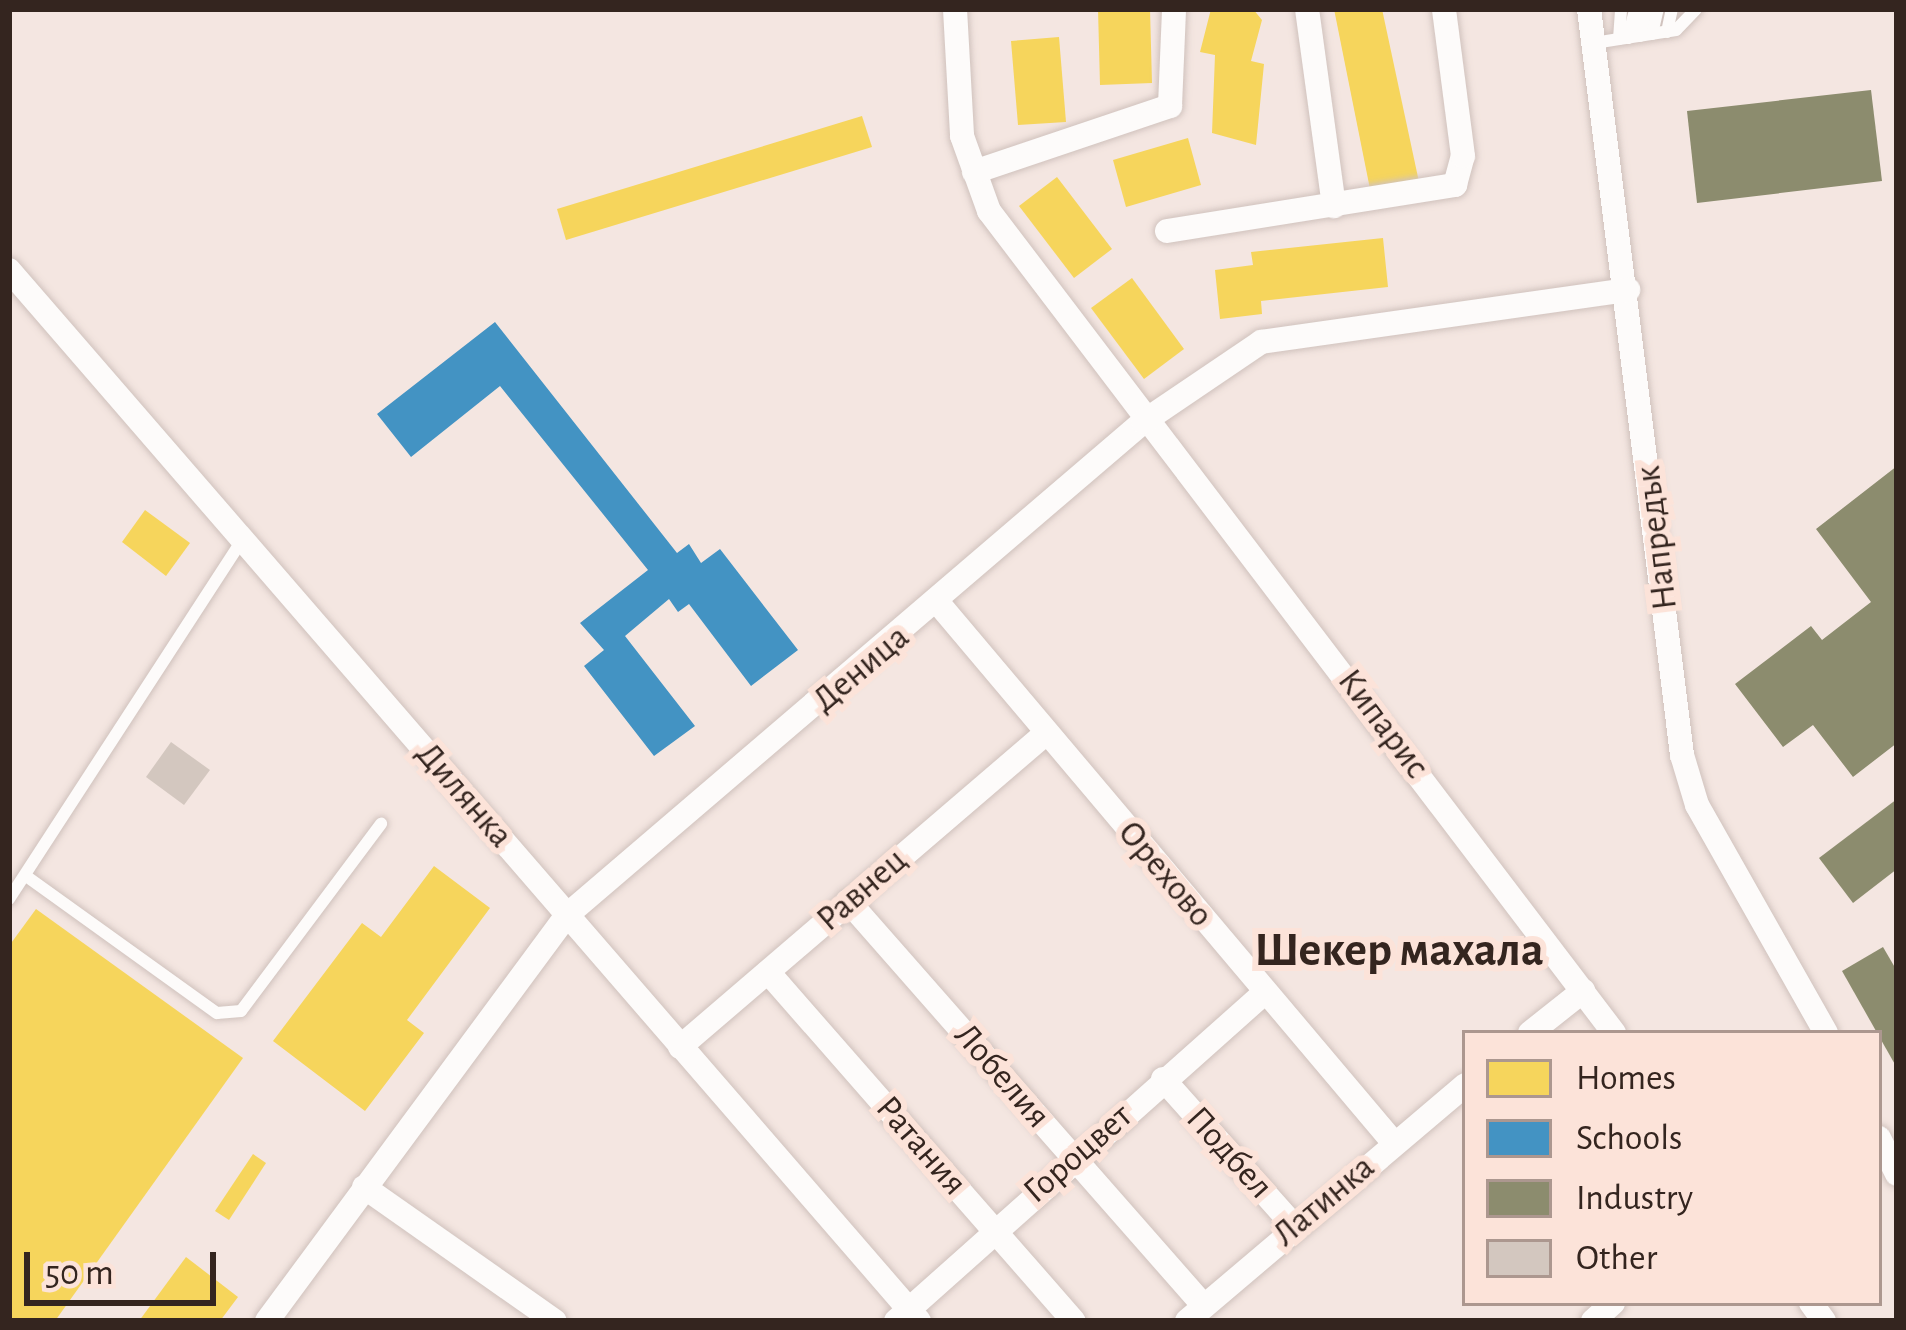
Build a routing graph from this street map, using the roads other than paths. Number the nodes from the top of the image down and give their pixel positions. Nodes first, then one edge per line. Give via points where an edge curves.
1 (955, 9) edge
2 (1174, 9) edge
3 (1307, 9) edge
4 (1444, 9) edge
5 (1588, 9) edge
6 (1621, 9) edge
7 (1635, 9) edge
8 (1646, 9) edge
9 (1658, 9) edge
10 (1672, 9) edge
11 (1683, 9) edge
12 (1696, 9) edge
13 (1647, 35) junction
14 (1593, 43) junction
15 (974, 172) junction
16 (1334, 206) junction
17 (1167, 231) dead end
18 (9, 270) edge
19 (1628, 290) junction
20 (1143, 422) junction
21 (243, 538) junction
22 (939, 604) junction
23 (1045, 734) junction
24 (381, 824) dead end
25 (26, 876) junction
26 (9, 899) edge
27 (848, 901) junction
28 (567, 915) junction
29 (768, 971) junction
30 (1583, 991) junction
31 (1265, 992) junction
32 (1534, 1030) edge
33 (1612, 1030) edge
34 (1824, 1030) edge
35 (680, 1047) junction
36 (1163, 1079) junction
37 (1462, 1087) edge
38 (1393, 1142) junction
39 (1882, 1144) edge
40 (1075, 1158) junction
41 (1897, 1174) edge
42 (364, 1187) junction
43 (1294, 1226) junction
44 (993, 1227) junction
45 (1195, 1313) edge
46 (908, 1317) edge
47 (553, 1320) edge
48 (267, 1321) edge
49 (1075, 1321) edge

1 - 15 street, Кипарис
2 - 15 street via 1170,106
3 - 16 street
4 - 16 street via 1463,155 1455,185
5 - 14 street, Напредък
6 - 13 lane
7 - 13 lane
8 - 13 lane
9 - 13 lane
10 - 13 lane
11 - 13 lane
12 - 13 lane
13 - 14 lane
14 - 19 street, Напредък
15 - 20 street, Кипарис via 1001,230
16 - 17 street
18 - 21 street, Дилянка
19 - 20 street, Деница via 1262,342
19 - 34 street, Напредък via 1682,755 1697,805
20 - 22 street, Деница
20 - 30 street, Кипарис
21 - 25 lane
21 - 28 street, Дилянка
22 - 23 street, Орехово
22 - 28 street, Деница
23 - 27 street, Равнец
23 - 31 street, Орехово
24 - 25 lane via 241,1011 217,1013
25 - 26 lane
27 - 29 street, Равнец
27 - 40 street, Лобелия
28 - 35 street, Дилянка
28 - 42 street, Деница
29 - 35 street, Равнец
29 - 44 street, Ратания
30 - 32 street
30 - 33 street, Кипарис
31 - 36 street, Гороцвет
31 - 38 street, Орехово
35 - 46 street, Дилянка
36 - 40 street, Гороцвет
36 - 43 street, Подбел
37 - 38 street, Латинка
38 - 43 street, Латинка
39 - 41 street
40 - 44 street, Гороцвет
40 - 45 street, Лобелия
42 - 47 street
42 - 48 street, Деница
43 - 45 street, Латинка
44 - 46 street, Гороцвет
44 - 49 street, Ратания

